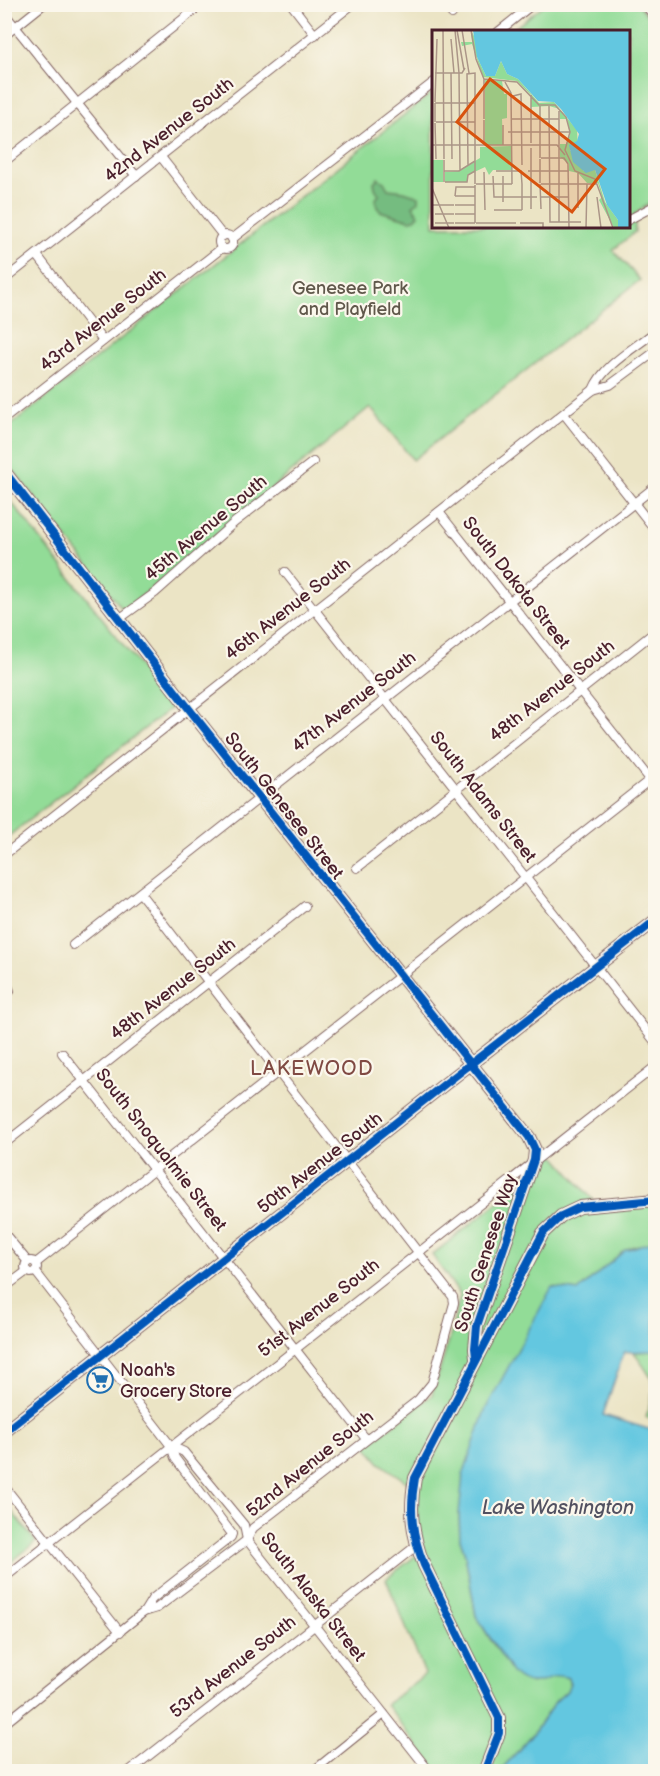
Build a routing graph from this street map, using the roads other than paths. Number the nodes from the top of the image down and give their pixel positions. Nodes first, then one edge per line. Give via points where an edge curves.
1 (44, 4) edge
2 (202, 4) edge
3 (291, 4) edge
4 (353, 4) edge
5 (445, 4) edge
6 (533, 4) edge
7 (647, 4) edge
8 (4, 12) edge
9 (452, 14) dead end
10 (656, 15) edge
11 (16, 27) junction
12 (500, 30) edge
13 (315, 35) junction
14 (4, 36) edge
15 (432, 84) edge
16 (78, 103) junction
17 (161, 157) junction
18 (4, 162) edge
19 (136, 176) junction
20 (656, 205) edge
21 (630, 219) edge
22 (228, 238) junction
23 (37, 255) junction
24 (4, 280) edge
25 (656, 331) edge
26 (103, 341) junction
27 (656, 351) edge
28 (593, 390) junction
29 (564, 414) junction
30 (4, 419) edge
31 (314, 462) dead end
32 (4, 471) edge
33 (656, 486) edge
34 (634, 503) junction
35 (439, 512) junction
36 (656, 531) edge
37 (285, 572) dead end
38 (509, 601) junction
39 (315, 610) junction
40 (119, 619) junction
41 (656, 631) edge
42 (580, 690) junction
43 (385, 699) junction
44 (188, 709) junction
45 (654, 781) edge
46 (456, 789) junction
47 (259, 798) junction
48 (4, 855) edge
49 (357, 868) dead end
50 (526, 878) junction
51 (140, 893) junction
52 (305, 906) dead end
53 (656, 920) edge
54 (73, 945) dead end
55 (596, 968) junction
56 (4, 976) edge
57 (401, 977) junction
58 (209, 982) junction
59 (7, 993) edge
60 (656, 1043) edge
61 (62, 1053) dead end
62 (471, 1065) junction
63 (656, 1066) edge
64 (278, 1072) junction
65 (85, 1080) junction
66 (4, 1144) edge
67 (348, 1160) junction
68 (534, 1160) junction
69 (155, 1169) junction
70 (656, 1200) edge
71 (4, 1233) edge
72 (419, 1251) junction
73 (225, 1258) junction
74 (31, 1267) junction
75 (4, 1288) edge
76 (295, 1349) junction
77 (101, 1356) junction
78 (476, 1358) junction
79 (4, 1432) edge
80 (366, 1439) junction
81 (171, 1446) junction
82 (4, 1486) edge
83 (231, 1537) joint
84 (247, 1540) junction
85 (49, 1543) junction
86 (416, 1546) junction
87 (4, 1578) edge
88 (144, 1612) junction
89 (314, 1624) junction
90 (120, 1632) junction
91 (384, 1714) junction
92 (4, 1724) edge
93 (128, 1772) edge
94 (312, 1772) edge
95 (430, 1772) edge
96 (484, 1772) edge

1 - 11 street
2 - 16 street
3 - 13 street
4 - 13 street, 42nd Avenue South
5 - 9 street
6 - 12 street
7 - 10 street
8 - 11 street
11 - 14 street
11 - 16 street
13 - 17 street, 42nd Avenue South
15 - 22 street
16 - 18 street
16 - 19 street
17 - 19 street, 42nd Avenue South
17 - 22 street
19 - 23 street, 42nd Avenue South
20 - 21 street
22 - 26 street, 43rd Avenue South via 219,242 222,248
23 - 24 street, 42nd Avenue South
23 - 26 street
25 - 28 street, 46th Avenue South via 604,372
26 - 30 street, 43rd Avenue South
27 - 28 street, 46th Avenue South via 610,385
28 - 29 street, 46th Avenue South
29 - 34 street
29 - 35 street, 46th Avenue South
31 - 40 street, 45th Avenue South
32 - 40 street, South Genesee Street
33 - 34 street, 47th Avenue South
34 - 36 street
34 - 38 street, 47th Avenue South
35 - 38 street, South Dakota Street
35 - 39 street, 46th Avenue South
37 - 39 street, South Adams Street
38 - 42 street, South Dakota Street
38 - 43 street, 47th Avenue South
39 - 43 street, South Adams Street
39 - 44 street, 46th Avenue South
40 - 44 street, South Genesee Street
41 - 42 street, 48th Avenue South
42 - 45 street, South Dakota Street
42 - 46 street, 48th Avenue South
43 - 46 street, South Adams Street
43 - 47 street, 47th Avenue South
44 - 47 street, South Genesee Street
44 - 48 street, 46th Avenue South
45 - 50 street
46 - 49 street, 48th Avenue South
46 - 50 street, South Adams Street
47 - 51 street, 47th Avenue South
47 - 57 street, South Genesee Street
50 - 55 street, South Adams Street
50 - 57 street
51 - 54 street, 47th Avenue South
51 - 58 street
52 - 58 street, 48th Avenue South
53 - 55 street, 50th Avenue South
55 - 60 street, South Adams Street
55 - 62 street, 50th Avenue South
56 - 59 street
57 - 62 street, South Genesee Street
57 - 64 street
58 - 64 street
58 - 65 street, 48th Avenue South
61 - 65 street, South Snoqualmie Street
62 - 67 street, 50th Avenue South
62 - 68 street, South Genesee Street via 525,1131 535,1150
63 - 68 street, 51st Avenue South
64 - 67 street
64 - 69 street
65 - 66 street, 48th Avenue South
65 - 69 street, South Snoqualmie Street
67 - 72 street
67 - 73 street, 50th Avenue South
68 - 72 street, 51st Avenue South
68 - 78 street, South Genesee Way via 477,1326
69 - 73 street, South Snoqualmie Street
69 - 74 street
70 - 78 street via 580,1207 551,1223
71 - 74 street, South Alaska Street
72 - 76 street, 51st Avenue South
72 - 80 street, 52nd Avenue South via 451,1292 453,1308 429,1389
73 - 76 street, South Snoqualmie Street
73 - 77 street, 50th Avenue South
74 - 75 street
74 - 77 street, South Alaska Street
76 - 80 street, South Snoqualmie Street
76 - 81 street, 51st Avenue South
77 - 79 street, 50th Avenue South
77 - 81 street, South Alaska Street
78 - 86 street via 415,1478 411,1511
80 - 84 street, 52nd Avenue South via 253,1528
81 - 83 street, South Alaska Street via 175,1458 232,1530
81 - 84 street, South Alaska Street via 192,1461 243,1525
81 - 85 street, 51st Avenue South
82 - 85 street
83 - 88 street, 52nd Avenue South via 152,1599
84 - 88 street, 52nd Avenue South via 157,1608
84 - 89 street, South Alaska Street
85 - 87 street, 51st Avenue South
85 - 90 street
86 - 89 street, 53rd Avenue South
86 - 96 street via 499,1718 500,1733
88 - 90 street, 52nd Avenue South
89 - 91 street, South Alaska Street
89 - 93 street, 53rd Avenue South
90 - 92 street, 52nd Avenue South
91 - 94 street
91 - 95 street, South Alaska Street

